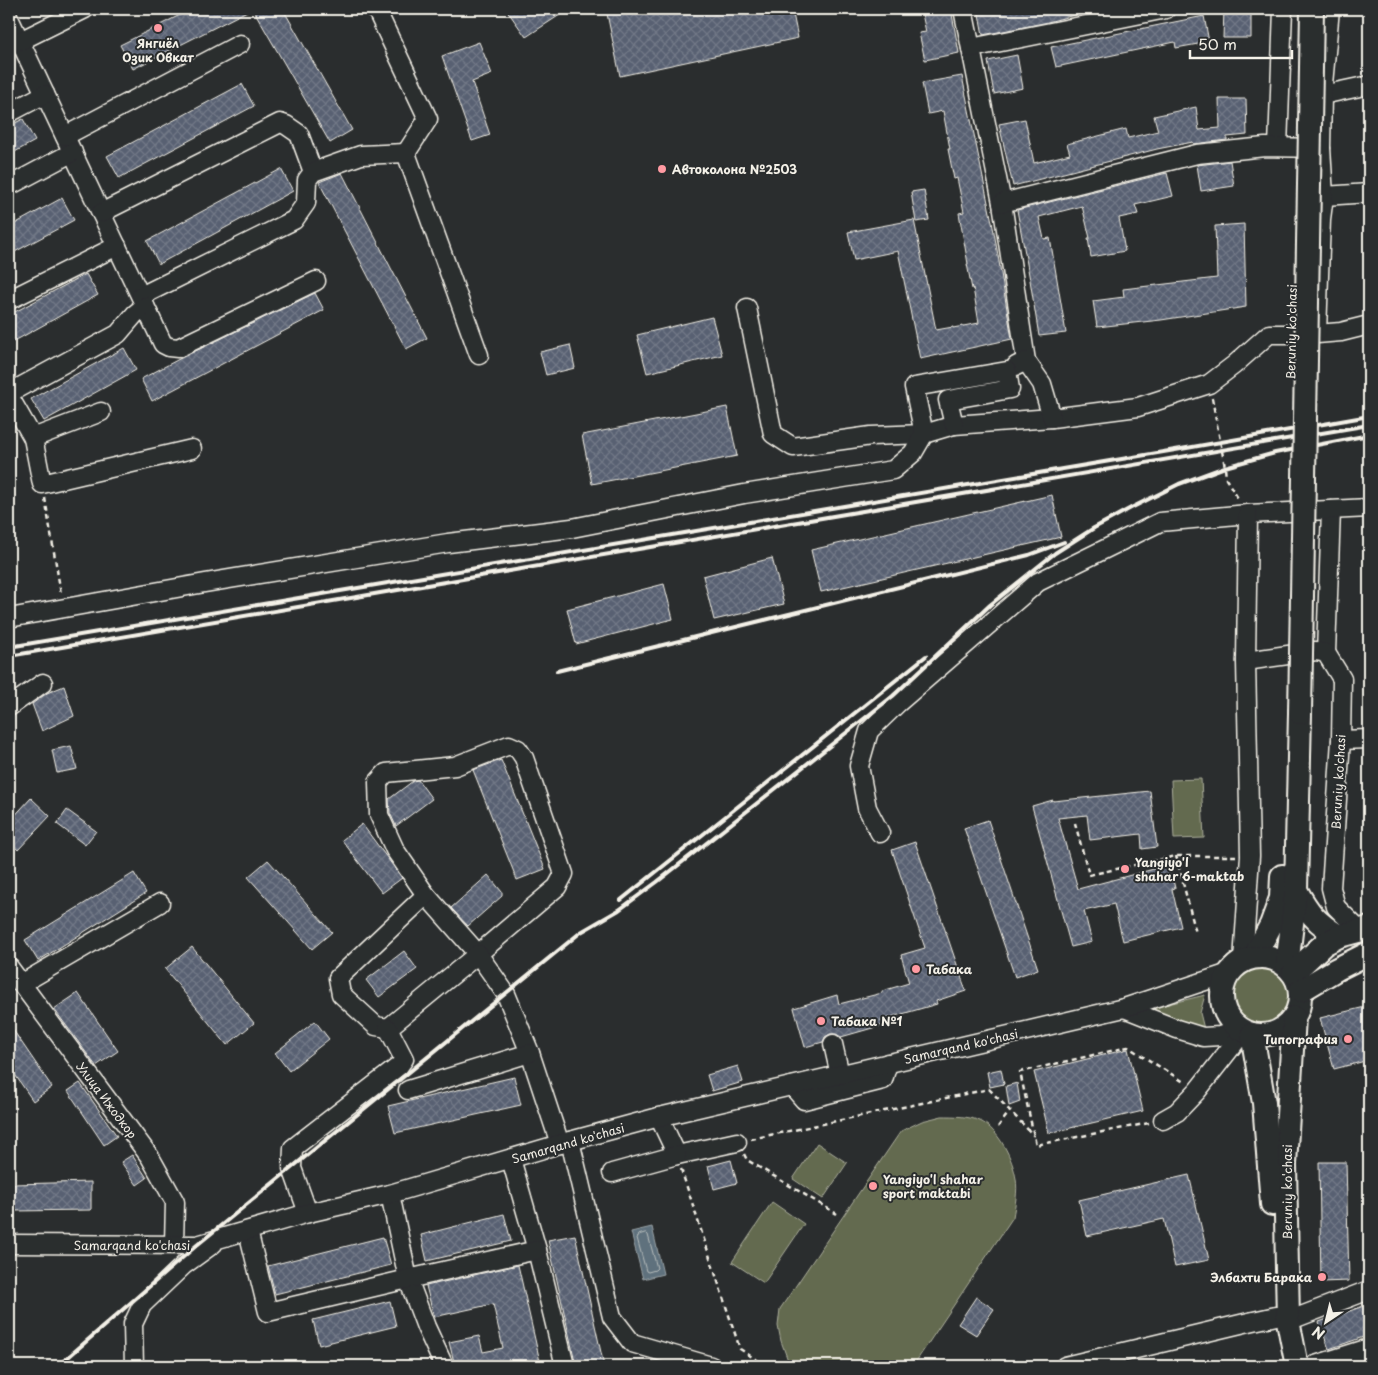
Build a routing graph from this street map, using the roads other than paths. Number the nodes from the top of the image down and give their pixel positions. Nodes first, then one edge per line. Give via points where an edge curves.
1 (85, 9) edge
2 (376, 9) edge
3 (963, 9) edge
4 (1166, 9) edge
5 (1283, 9) edge
6 (1297, 9) edge
7 (1312, 9) edge
8 (1330, 9) edge
9 (9, 18) edge
10 (20, 41) junction
11 (240, 44) dead end
12 (970, 48) junction
13 (1369, 85) edge
14 (45, 94) junction
15 (1322, 95) junction
16 (9, 113) edge
17 (65, 136) junction
18 (1278, 148) junction
19 (1321, 148) junction
20 (73, 152) junction
21 (406, 153) junction
22 (313, 172) junction
23 (9, 186) edge
24 (1369, 192) edge
25 (1324, 196) junction
26 (1002, 203) junction
27 (101, 213) junction
28 (117, 246) junction
29 (316, 280) dead end
30 (9, 300) edge
31 (143, 301) junction
32 (747, 308) dead end
33 (1369, 325) edge
34 (1317, 334) junction
35 (479, 355) dead end
36 (1026, 361) junction
37 (1007, 371) junction
38 (9, 394) edge
39 (101, 412) dead end
40 (1052, 418) junction
41 (954, 425) junction
42 (924, 434) junction
43 (33, 438) junction
44 (192, 449) dead end
45 (1369, 508) edge
46 (1331, 510) junction
47 (1248, 514) junction
48 (9, 618) edge
49 (1326, 653) junction
50 (1246, 661) junction
51 (43, 683) dead end
52 (9, 707) edge
53 (1292, 713) junction
54 (1369, 739) edge
55 (1340, 740) junction
56 (880, 833) dead end
57 (1296, 890) junction
58 (426, 895) junction
59 (160, 902) dead end
60 (1356, 931) edge
61 (1369, 953) edge
62 (478, 954) junction
63 (1242, 964) junction
64 (9, 967) edge
65 (1293, 977) junction
66 (21, 984) junction
67 (1124, 1008) junction
68 (1294, 1017) junction
69 (388, 1028) junction
70 (1245, 1031) junction
71 (833, 1044) dead end
72 (530, 1052) junction
73 (888, 1064) junction
74 (840, 1075) junction
75 (792, 1086) junction
76 (408, 1090) dead end
77 (659, 1117) junction
78 (1163, 1120) road end
79 (737, 1142) road end
80 (565, 1143) junction
81 (677, 1155) junction
82 (510, 1159) junction
83 (612, 1173) dead end
84 (390, 1194) junction
85 (308, 1213) junction
86 (248, 1231) junction
87 (220, 1238) junction
88 (9, 1244) edge
89 (174, 1244) junction
90 (537, 1250) junction
91 (408, 1279) junction
92 (1369, 1290) edge
93 (1282, 1318) junction
94 (1369, 1348) edge
95 (134, 1366) edge
96 (444, 1366) edge
97 (565, 1366) edge
98 (711, 1366) edge
99 (1065, 1366) edge
100 (1284, 1366) edge
101 (1297, 1366) edge
102 (1312, 1366) edge

1 - 10 street
2 - 21 street via 428,119
3 - 12 street
4 - 12 street
5 - 18 street
6 - 53 main road, Beruniy ko'chasi
7 - 53 main road, Beruniy ko'chasi, bridge
8 - 15 street
9 - 10 street
10 - 14 street
11 - 17 street
12 - 26 street
13 - 15 street
14 - 16 street
14 - 17 street
15 - 19 street
17 - 20 street
18 - 19 street
18 - 26 street via 1197,154
19 - 25 street
20 - 23 street
20 - 27 street
21 - 22 street via 361,155
21 - 35 street
22 - 27 street via 298,134 280,123
22 - 31 street via 307,180 306,203 294,220
24 - 25 street
25 - 34 street
26 - 36 street
27 - 28 street
28 - 30 street
28 - 31 street
29 - 31 street via 178,348 163,344
31 - 38 street via 118,334
32 - 42 street via 773,434 792,447 871,436
33 - 34 street
34 - 40 street via 1268,334 1209,384 1138,407
36 - 37 street
36 - 40 street via 1042,384
37 - 41 street via 1010,389 948,400
37 - 42 street via 914,387
38 - 43 street
39 - 43 street
40 - 41 street
41 - 42 street
42 - 48 street via 913,453 893,470 744,494 572,528 448,544
43 - 44 street via 42,484
45 - 46 street
46 - 47 street
46 - 49 street
47 - 50 street, Beruniy ko'chasi
47 - 56 street via 1160,522 1038,582 898,703 869,731 859,766 867,808
49 - 50 street via 1316,651
49 - 55 street, Beruniy ko'chasi via 1342,680
50 - 63 street, Beruniy ko'chasi via 1250,856
51 - 52 street
53 - 57 main road, Beruniy ko'chasi
53 - 63 main road, Beruniy ko'chasi via 1281,898 1270,925
54 - 55 street
55 - 60 street, Beruniy ko'chasi via 1331,888 1336,907
57 - 60 main road via 1305,907 1326,928
57 - 65 main road, Beruniy ko'chasi
58 - 62 street
58 - 62 street via 395,850 379,815 378,782 386,773 455,766 509,745 518,749 524,758 564,874 557,887
58 - 69 street via 338,978 341,994 376,1026
59 - 66 street
60 - 65 main road via 1324,944
61 - 65 main road via 1337,969
62 - 69 street
62 - 72 street via 506,994
63 - 65 main road via 1266,957 1277,960
63 - 67 street, Samarqand ko'chasi
63 - 70 main road, Beruniy ko'chasi via 1223,984 1222,997 1230,1020
64 - 66 street, Улица Ижодкор
65 - 68 main road, Beruniy ko'chasi via 1299,1004
66 - 89 street, Улица Ижодкор via 150,1157 176,1202
67 - 70 street via 1203,1037
67 - 73 street, Samarqand ko'chasi
68 - 70 main road via 1276,1032 1264,1035
68 - 93 main road, Beruniy ko'chasi via 1285,1164
69 - 85 street via 404,1059 399,1066 293,1148 292,1168
70 - 78 street via 1197,1091 1177,1112
70 - 93 main road, Beruniy ko'chasi via 1264,1112
71 - 74 street
72 - 76 street
72 - 80 street
73 - 74 street, Samarqand ko'chasi
73 - 75 street via 883,1080 804,1100
74 - 75 street, Samarqand ko'chasi
75 - 77 street, Samarqand ko'chasi
77 - 80 street, Samarqand ko'chasi
77 - 81 street
79 - 81 street
80 - 82 street, Samarqand ko'chasi
80 - 98 street via 612,1317 632,1343
81 - 83 street
82 - 84 street, Samarqand ko'chasi
82 - 90 street
84 - 85 street, Samarqand ko'chasi
84 - 91 street
85 - 86 street, Samarqand ko'chasi
86 - 87 street, Samarqand ko'chasi
86 - 91 street via 268,1312
87 - 89 street, Samarqand ko'chasi via 196,1245
87 - 95 street via 184,1265 142,1305 133,1324
88 - 89 street, Samarqand ko'chasi
90 - 91 street
90 - 97 street
91 - 96 street
92 - 93 street
93 - 99 street via 1249,1322
93 - 100 main road, Beruniy ko'chasi
93 - 101 main road, Beruniy ko'chasi
94 - 102 street

